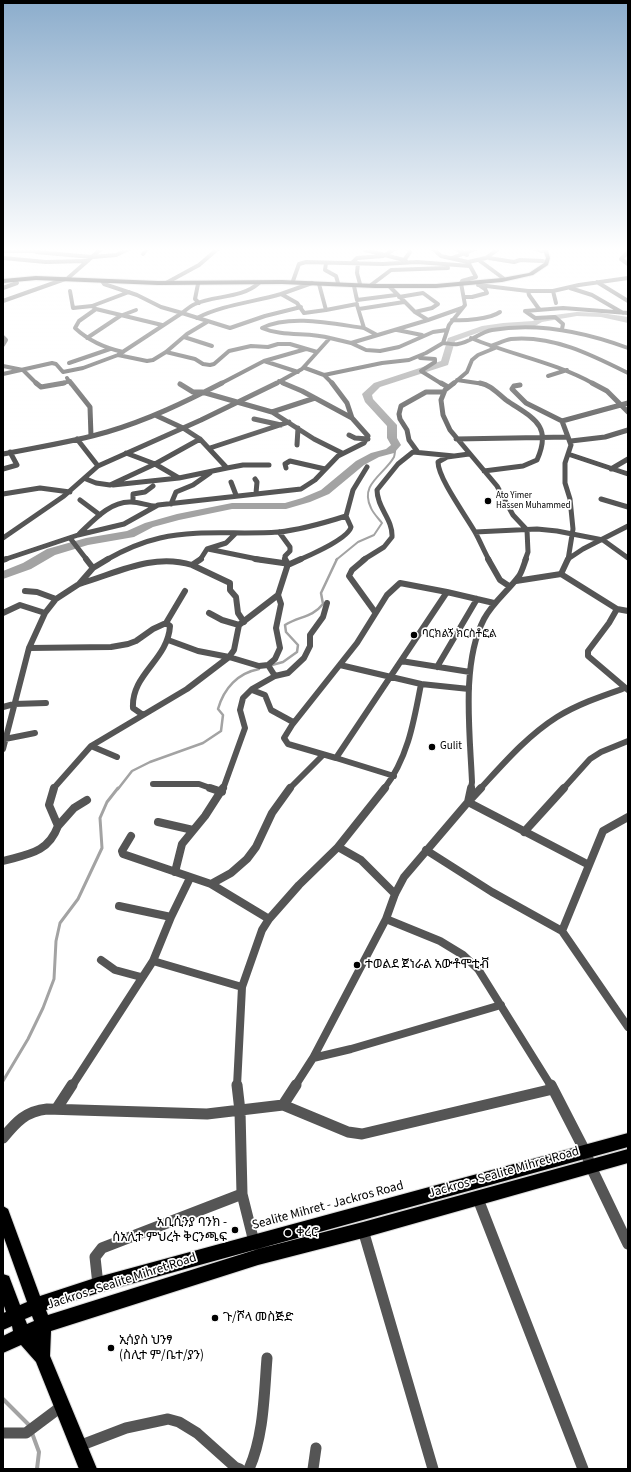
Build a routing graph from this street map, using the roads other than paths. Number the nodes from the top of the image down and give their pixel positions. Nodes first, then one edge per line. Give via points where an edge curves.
1 (85, 316) edge
2 (120, 316) joint
3 (179, 316) edge
4 (188, 316) edge
5 (201, 316) edge
6 (266, 316) edge
7 (361, 316) edge
8 (422, 316) edge
9 (441, 316) edge
10 (456, 316) edge
11 (491, 316) edge
12 (532, 316) edge
13 (197, 318) junction
14 (428, 320) junction
15 (452, 320) junction
16 (207, 322) junction
17 (162, 325) junction
18 (527, 327) junction
19 (364, 328) junction
20 (562, 329) junction
21 (395, 330) junction
22 (447, 330) junction
23 (377, 335) junction
24 (422, 335) junction
25 (3, 337) edge
26 (184, 337) junction
27 (87, 338) junction
28 (330, 338) junction
29 (471, 338) junction
30 (540, 339) junction
31 (443, 342) junction
32 (351, 343) junction
33 (3, 345) edge
34 (212, 346) dead end
35 (493, 347) junction
36 (628, 348) edge
37 (110, 349) junction
38 (306, 349) junction
39 (166, 352) junction
40 (317, 352) junction
41 (121, 353) junction
42 (415, 358) junction
43 (264, 361) junction
44 (69, 363) junction
45 (96, 363) junction
46 (56, 364) junction
47 (3, 366) edge
48 (305, 368) junction
49 (23, 370) junction
50 (567, 370) junction
51 (63, 372) junction
52 (298, 372) junction
53 (628, 373) edge
54 (3, 374) edge
55 (324, 375) junction
56 (548, 376) dead end
57 (457, 380) junction
58 (70, 381) junction
59 (279, 381) junction
60 (180, 384) dead end
61 (520, 385) dead end
62 (448, 387) junction
63 (202, 392) junction
64 (444, 392) junction
65 (315, 398) junction
66 (237, 402) junction
67 (628, 404) edge
68 (622, 405) junction
69 (272, 412) junction
70 (628, 412) edge
71 (155, 415) junction
72 (352, 418) junction
73 (254, 420) dead end
74 (562, 421) junction
75 (289, 422) junction
76 (283, 425) junction
77 (182, 428) junction
78 (298, 428) junction
79 (628, 430) edge
80 (349, 435) dead end
81 (91, 436) junction
82 (544, 437) junction
83 (77, 439) junction
84 (200, 439) junction
85 (368, 439) junction
86 (456, 439) junction
87 (569, 439) junction
88 (297, 445) dead end
89 (210, 448) junction
90 (417, 451) junction
91 (10, 452) junction
92 (126, 453) junction
93 (342, 453) junction
94 (3, 454) edge
95 (469, 454) junction
96 (568, 454) junction
97 (454, 456) junction
98 (628, 459) edge
99 (154, 464) junction
100 (269, 465) dead end
101 (98, 466) junction
102 (367, 467) dead end
103 (227, 468) junction
104 (286, 468) dead end
105 (3, 469) edge
106 (325, 469) junction
107 (611, 469) junction
108 (484, 471) junction
109 (212, 472) junction
110 (628, 474) edge
111 (179, 478) junction
112 (86, 479) junction
113 (255, 479) dead end
114 (231, 482) dead end
115 (110, 486) junction
116 (153, 486) dead end
117 (70, 492) junction
118 (256, 493) junction
119 (3, 494) edge
120 (236, 495) junction
121 (601, 499) dead end
122 (80, 500) dead end
123 (133, 502) junction
124 (171, 504) junction
125 (158, 506) junction
126 (628, 507) edge
127 (100, 515) junction
128 (346, 516) junction
129 (628, 526) edge
130 (527, 530) junction
131 (279, 532) junction
132 (475, 532) junction
133 (235, 534) junction
134 (78, 535) junction
135 (573, 535) junction
136 (3, 538) edge
137 (70, 538) junction
138 (603, 540) junction
139 (207, 549) junction
140 (628, 558) edge
141 (568, 559) junction
142 (3, 560) edge
143 (288, 564) junction
144 (192, 565) junction
145 (93, 568) junction
146 (561, 574) junction
147 (516, 580) junction
148 (79, 584) junction
149 (509, 586) junction
150 (25, 591) dead end
151 (185, 591) dead end
152 (447, 592) junction
153 (278, 595) junction
154 (56, 599) junction
155 (477, 599) junction
156 (328, 603) dead end
157 (494, 603) junction
158 (616, 609) junction
159 (628, 611) edge
160 (375, 612) junction
161 (3, 613) edge
162 (45, 613) junction
163 (209, 613) dead end
164 (166, 623) junction
165 (241, 623) junction
166 (168, 640) junction
167 (29, 648) junction
168 (229, 657) junction
169 (401, 660) junction
170 (340, 665) junction
171 (437, 667) junction
172 (272, 671) junction
173 (470, 672) junction
174 (390, 677) junction
175 (421, 684) junction
176 (469, 689) junction
177 (626, 689) edge
178 (252, 690) junction
179 (46, 703) dead end
180 (14, 704) junction
181 (3, 707) edge
182 (143, 715) junction
183 (293, 722) junction
184 (35, 733) dead end
185 (5, 739) junction
186 (628, 741) edge
187 (91, 746) junction
188 (3, 749) edge
189 (323, 755) junction
190 (117, 757) dead end
191 (336, 758) junction
192 (394, 776) junction
193 (153, 784) dead end
194 (222, 792) junction
195 (87, 800) dead end
196 (468, 802) junction
197 (628, 817) edge
198 (158, 822) dead end
199 (58, 826) junction
200 (193, 830) junction
201 (524, 832) junction
202 (131, 836) dead end
203 (338, 847) junction
204 (426, 850) junction
205 (3, 861) edge
206 (589, 865) junction
207 (175, 872) junction
208 (190, 878) junction
209 (212, 884) junction
210 (395, 894) junction
211 (119, 906) dead end
212 (171, 917) junction
213 (269, 919) junction
214 (386, 919) junction
215 (562, 931) junction
216 (101, 960) dead end
217 (153, 961) junction
218 (142, 977) junction
219 (242, 987) junction
220 (501, 1005) junction
221 (628, 1027) edge
222 (313, 1058) junction
223 (553, 1089) junction
224 (282, 1105) junction
225 (57, 1108) junction
226 (240, 1111) junction
227 (3, 1138) edge
228 (628, 1140) edge
229 (628, 1156) edge
230 (589, 1160) junction
231 (242, 1194) junction
232 (478, 1199) junction
233 (3, 1214) edge
234 (363, 1230) junction
235 (254, 1242) junction
236 (628, 1244) edge
237 (3, 1282) edge
238 (98, 1285) junction
239 (37, 1305) junction
240 (9, 1318) edge
241 (43, 1325) junction
242 (23, 1335) junction
243 (3, 1345) edge
244 (42, 1356) junction
245 (268, 1358) dead end
246 (63, 1406) junction
247 (3, 1433) edge
248 (80, 1446) junction
249 (316, 1448) dead end
250 (88, 1469) edge
251 (240, 1469) edge
252 (249, 1469) edge
253 (313, 1469) edge
254 (433, 1469) edge
255 (583, 1469) edge

1 - 27 street via 75,328
2 - 17 street
2 - 27 street
3 - 17 street
4 - 13 street
5 - 13 street
6 - 16 street via 230,328
7 - 19 street
8 - 14 street
9 - 14 street
10 - 15 street
11 - 15 street via 471,321
12 - 20 street via 556,318 563,324
13 - 16 street
14 - 21 street
15 - 22 street
16 - 26 street
17 - 41 street
18 - 20 street
18 - 29 street via 487,331
18 - 30 street
19 - 23 street
19 - 28 street via 286,321 267,324 262,328 273,332 317,334
20 - 36 street via 612,341
21 - 23 street
21 - 24 street
22 - 24 street
22 - 31 street
23 - 32 street
24 - 32 street via 399,347 380,351 366,350
25 - 33 street via 6,340
26 - 34 street
26 - 39 street
27 - 37 street
28 - 32 street
28 - 40 street
29 - 31 street via 456,344
29 - 35 street
30 - 35 street via 510,339
30 - 53 street via 588,353
31 - 42 street
35 - 50 street
35 - 57 street via 472,360 467,372
37 - 41 street
37 - 44 street
38 - 39 street via 284,344 242,347 229,351 210,365
38 - 40 street
38 - 43 street
39 - 41 street via 150,361
40 - 48 street
41 - 45 street
42 - 55 street
42 - 62 street via 435,359 435,362 421,370
43 - 52 street
43 - 63 street
44 - 45 street
44 - 46 street
45 - 51 street
46 - 49 street
46 - 51 street
47 - 49 street
48 - 52 street
48 - 55 street
49 - 54 street
49 - 58 street via 41,387 47,388
50 - 56 street
50 - 68 street via 604,388
51 - 58 street
52 - 59 street
55 - 72 street via 340,393
57 - 62 street
57 - 82 street via 487,384 533,418
58 - 81 street via 90,407
59 - 65 street
59 - 66 street
60 - 63 street via 193,392
61 - 74 street via 512,389 522,400
62 - 64 street
63 - 66 street
63 - 71 street
64 - 86 street via 441,400 443,415
64 - 90 street via 426,392 401,406 400,419
65 - 69 street
65 - 72 street
66 - 69 street
66 - 77 street
67 - 68 street
68 - 70 street
68 - 74 street
69 - 75 street
71 - 77 street
71 - 81 street via 119,429
72 - 85 street via 366,432
73 - 76 street
74 - 87 street
75 - 76 street
75 - 78 street
76 - 89 street
77 - 84 street
77 - 92 street
78 - 88 street
78 - 93 street
79 - 87 street via 605,437
80 - 85 street
81 - 83 street
82 - 86 street
82 - 87 street
82 - 108 street via 537,460 523,466
83 - 91 street
83 - 101 street
84 - 89 street
84 - 99 street
85 - 93 street
86 - 95 street
87 - 96 street via 571,445
89 - 103 street
90 - 97 street
90 - 160 street via 398,464 377,490 376,494 390,521 392,536 382,548 350,571 350,579
91 - 94 street
91 - 105 street via 17,465
92 - 99 street
92 - 101 street
93 - 106 street
95 - 97 street
95 - 108 street
96 - 107 street
96 - 135 street via 565,462 565,483 570,500
97 - 132 street via 442,460 438,465
98 - 107 street
99 - 111 street
99 - 115 street
100 - 103 street
101 - 112 street
102 - 128 street via 349,497
103 - 109 street
104 - 106 street via 285,464 290,461
106 - 118 street via 315,480 301,489
107 - 110 street
108 - 130 street
109 - 111 street
109 - 124 street via 193,485 176,492
111 - 115 street
112 - 115 street
112 - 117 street
113 - 118 street
114 - 120 street
116 - 123 street via 145,492 133,494
117 - 119 street via 40,488
117 - 136 street
118 - 120 street
120 - 124 street
121 - 126 street
122 - 127 street
123 - 125 street
123 - 127 street via 118,504
124 - 125 street
125 - 134 street via 124,524
127 - 134 street
128 - 131 street via 313,527
128 - 143 street via 352,527 348,534 295,563
129 - 138 street
130 - 132 street
130 - 135 street via 546,530
130 - 147 street via 528,552
131 - 133 street
131 - 143 street via 290,547 285,556
132 - 149 street via 500,580
133 - 139 street via 230,541
133 - 145 street via 188,534 159,538 118,553
134 - 137 street
135 - 138 street
135 - 141 street
137 - 142 street
137 - 145 street
138 - 140 street
138 - 141 street
139 - 143 street
139 - 144 street via 200,560
141 - 146 street
143 - 153 street
144 - 148 street via 176,560 148,563 126,567
144 - 165 street via 230,583
145 - 148 street
146 - 147 street
146 - 158 street
147 - 149 street
148 - 154 street
149 - 157 street
150 - 154 street via 37,592
151 - 164 street
152 - 155 street
152 - 160 street via 400,584
152 - 169 street
153 - 165 street
153 - 172 street via 281,604 276,628 280,648
154 - 162 street
155 - 157 street
155 - 171 street
156 - 172 street via 323,618 310,635 310,646 304,658 288,673
157 - 173 street via 477,636
158 - 159 street
158 - 177 street via 588,651 588,656
160 - 170 street via 357,644
161 - 162 street via 20,605
162 - 167 street
163 - 165 street via 227,622
164 - 166 street via 170,626 171,632
164 - 167 street via 128,644 111,647
165 - 168 street via 234,650
166 - 168 street via 198,651
166 - 182 street via 139,683 133,697 134,708
167 - 180 street
168 - 172 street
168 - 182 street via 187,689
169 - 171 street
169 - 174 street
170 - 174 street
170 - 183 street
171 - 173 street
172 - 178 street
173 - 176 street
174 - 175 street
174 - 191 street
175 - 176 street
175 - 192 street via 412,728
176 - 196 street via 472,782
177 - 196 street via 609,693 557,718 528,739
178 - 183 street via 265,695 272,710
178 - 194 street via 242,700 240,712 245,728
179 - 180 street
180 - 181 street
180 - 185 street
182 - 187 street
183 - 189 street via 284,738 285,741
184 - 185 street
185 - 188 street
186 - 201 street via 600,752 590,759
187 - 190 street
187 - 199 street via 52,790 49,805
189 - 191 street
189 - 209 street via 299,778 275,808 256,847 245,861 231,874
191 - 192 street
192 - 203 street
193 - 194 street via 199,784
194 - 200 street
195 - 199 street via 74,808
196 - 201 street
196 - 204 street
197 - 206 street via 604,831
198 - 200 street
199 - 205 street via 51,842 44,848
200 - 207 street via 182,844
201 - 206 street
202 - 207 street via 122,851 123,854
203 - 210 street via 361,860
203 - 213 street
204 - 210 street via 404,877
204 - 215 street via 492,892
206 - 215 street
207 - 208 street
208 - 209 street
208 - 212 street
209 - 213 street
210 - 214 street
211 - 212 street
212 - 217 street
213 - 219 street via 262,930
214 - 220 street via 440,940 463,955 478,969
214 - 222 street
215 - 221 street
216 - 218 street via 115,970
217 - 218 street
217 - 219 street
218 - 225 street
219 - 226 street via 237,1092
220 - 222 street
220 - 223 street
222 - 224 street
223 - 224 street via 362,1134 348,1132
223 - 230 street
224 - 226 street
225 - 226 street via 206,1114
225 - 227 street via 37,1109 24,1115
226 - 231 street
228 - 230 main road, Sealite Mihret - Jackros Road
229 - 230 main road, Jackros - Sealite Mihret Road
230 - 232 main road, Jackros - Sealite Mihret Road
230 - 235 main road, Sealite Mihret - Jackros Road
230 - 236 street
231 - 235 street
231 - 238 street via 102,1248 96,1257
232 - 234 main road, Jackros - Sealite Mihret Road
232 - 255 street
233 - 239 main road
234 - 241 main road, Jackros - Sealite Mihret Road via 251,1259
234 - 254 street
235 - 238 main road, Sealite Mihret - Jackros Road
237 - 240 main road
238 - 239 main road, Sealite Mihret - Jackros Road
239 - 240 main road, Sealite Mihret - Jackros Road
239 - 241 main road
240 - 242 main road
241 - 242 main road, Jackros - Sealite Mihret Road
241 - 244 main road
242 - 243 main road
242 - 244 main road
244 - 246 main road
245 - 252 street via 260,1423 253,1461
246 - 247 street via 26,1433
246 - 248 main road
248 - 250 main road
248 - 251 street via 133,1424 169,1418 205,1439 234,1467
249 - 253 street

